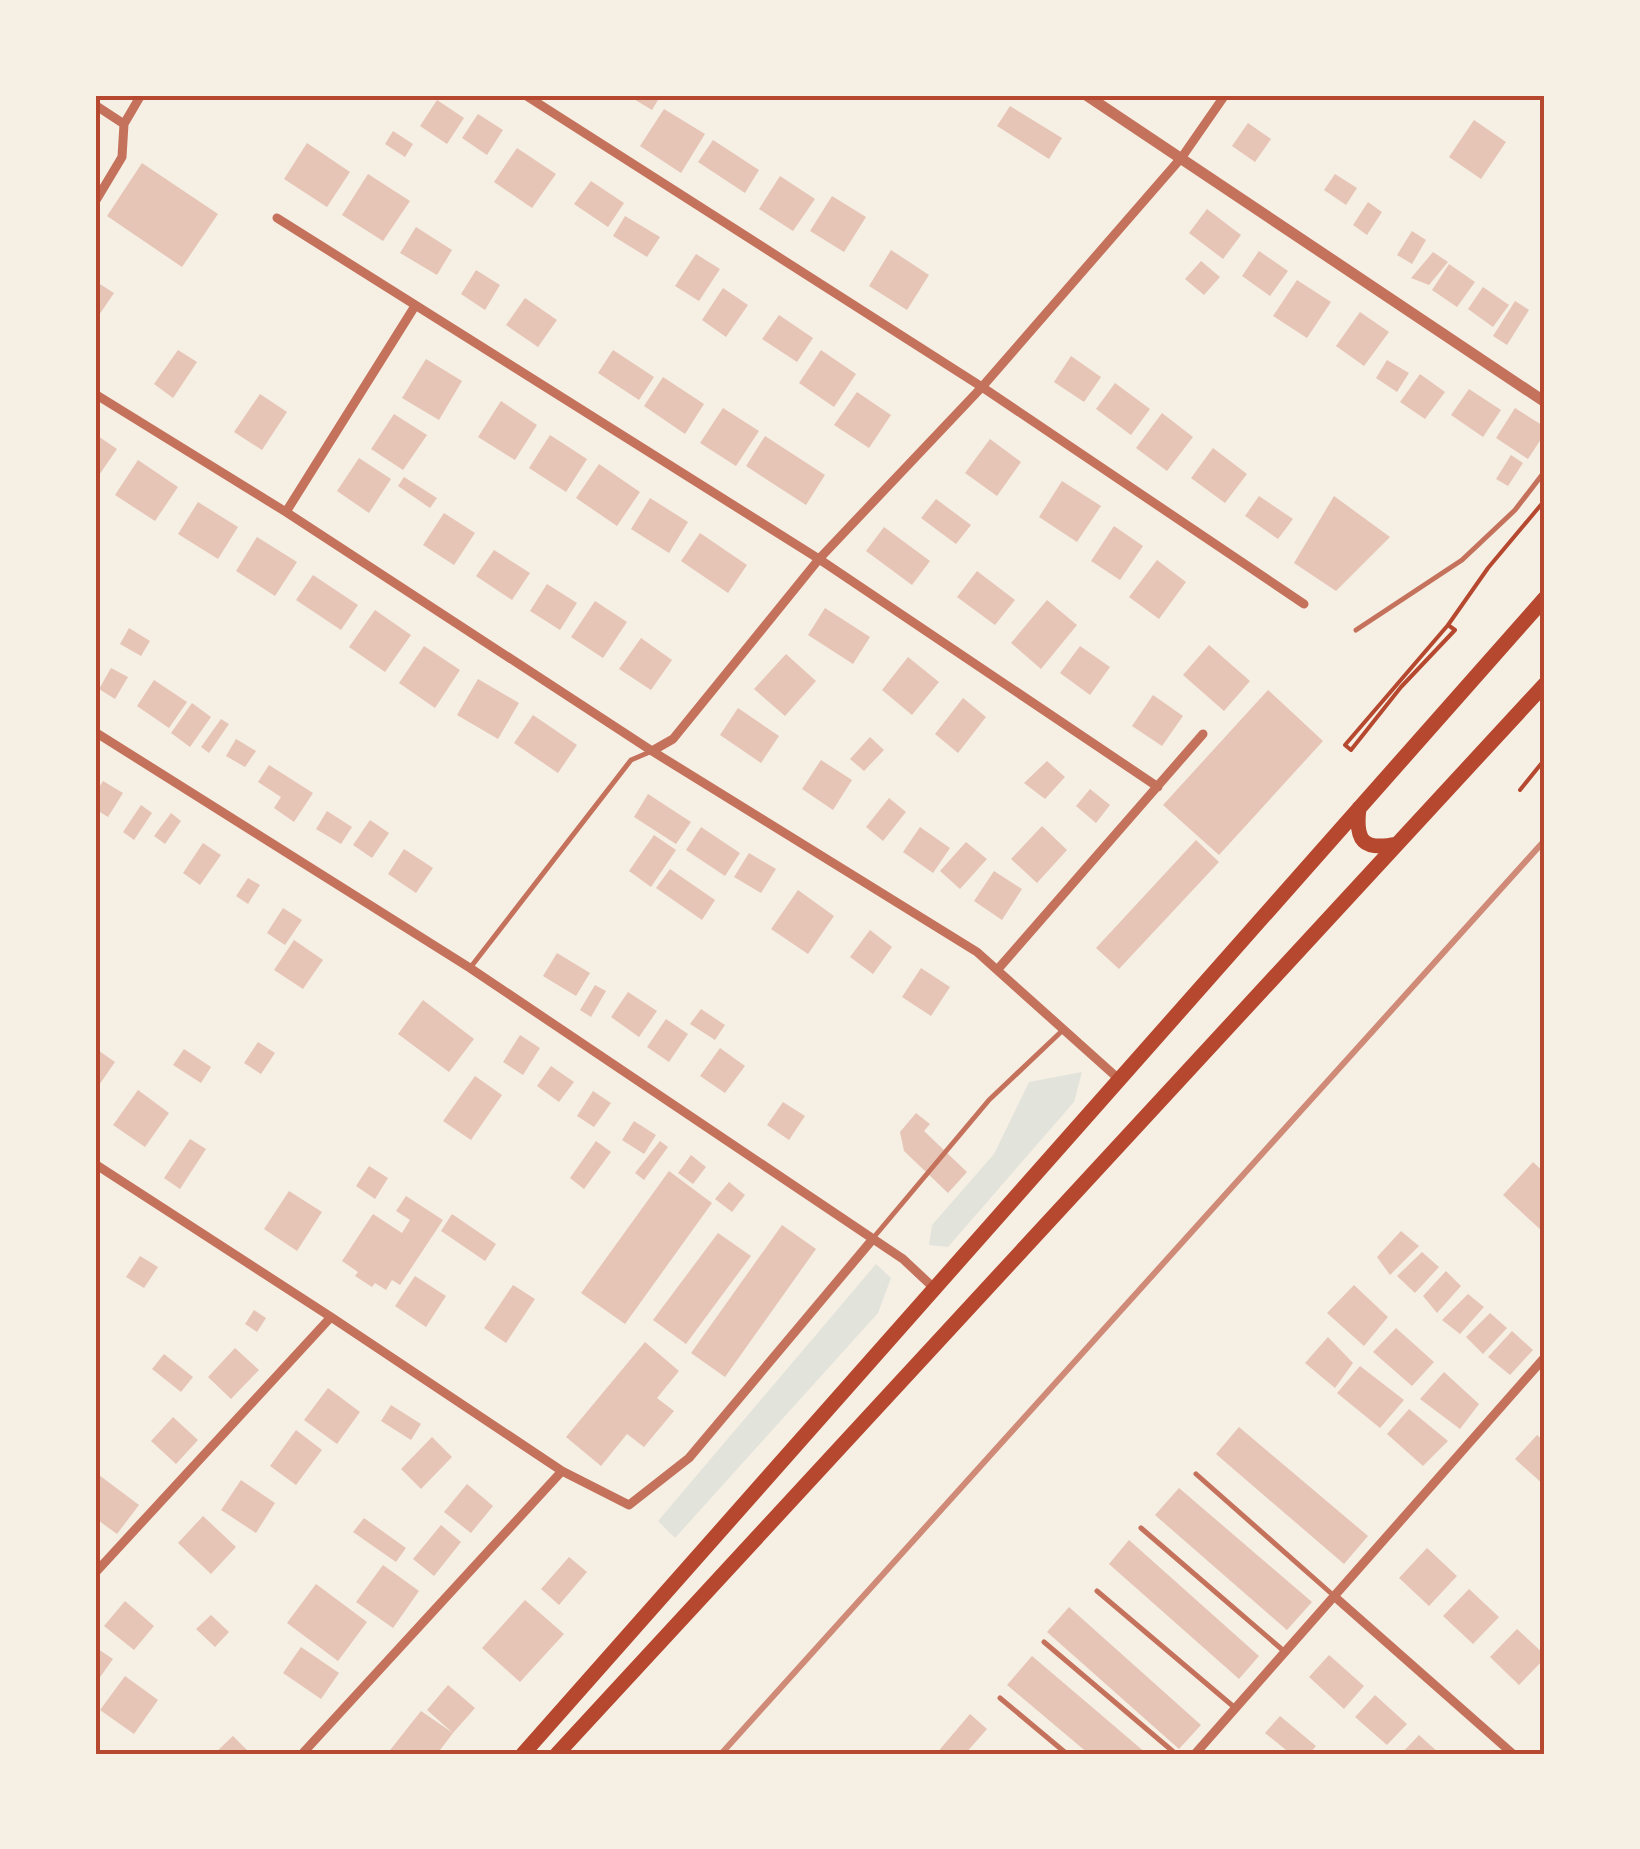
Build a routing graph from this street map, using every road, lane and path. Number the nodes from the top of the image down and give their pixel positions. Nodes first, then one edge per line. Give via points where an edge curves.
1 (142, 95) edge
2 (525, 95) edge
3 (1086, 95) edge
4 (1225, 95) edge
5 (95, 105) edge
6 (124, 124) junction
7 (1182, 157) junction
8 (95, 202) edge
9 (277, 218) dead end
10 (414, 306) junction
11 (982, 386) junction
12 (95, 394) edge
13 (1545, 402) edge
14 (1545, 472) edge
15 (1545, 500) edge
16 (286, 512) junction
17 (818, 560) junction
18 (1545, 598) edge
19 (1304, 604) dead end
20 (1448, 625) junction
21 (1356, 630) dead end
22 (1545, 684) edge
23 (95, 732) edge
24 (1204, 734) dead end
25 (652, 752) junction
26 (1545, 759) edge
27 (1158, 787) junction
28 (1520, 790) dead end
29 (1359, 808) junction
30 (1398, 844) junction
31 (470, 968) junction
32 (998, 969) junction
33 (1064, 1030) junction
34 (1121, 1080) junction
35 (95, 1164) edge
36 (872, 1240) junction
37 (935, 1289) junction
38 (331, 1316) junction
39 (1543, 1364) edge
40 (562, 1470) junction
41 (1196, 1474) dead end
42 (1141, 1528) dead end
43 (95, 1573) edge
44 (1097, 1591) dead end
45 (1335, 1598) junction
46 (1044, 1642) dead end
47 (1284, 1652) junction
48 (1000, 1698) dead end
49 (1234, 1708) junction
50 (302, 1754) edge
51 (523, 1754) edge
52 (557, 1754) edge
53 (1067, 1754) edge
54 (1176, 1754) edge
55 (1195, 1754) edge
56 (1513, 1754) edge

1 - 6 street
2 - 11 street
3 - 7 street
4 - 7 street
5 - 6 street
6 - 8 street via 122,156
7 - 11 street
7 - 13 street
9 - 10 street
10 - 16 street
10 - 17 street
11 - 17 street
11 - 19 street
12 - 16 street
14 - 21 lane via 1462,560
15 - 20 path
16 - 25 street
17 - 25 street via 672,739
17 - 27 street
18 - 29 highway
20 - 20 path via 1455,630 1351,750 1346,745
22 - 30 highway
23 - 31 street
24 - 27 street
25 - 31 lane via 631,760
25 - 32 street
26 - 28 path
27 - 32 street
29 - 30 highway via 1356,828 1364,842
29 - 34 highway
30 - 52 highway
31 - 36 street
32 - 33 street
33 - 34 street
33 - 36 lane via 988,1100
34 - 37 highway
35 - 38 street
36 - 37 street
36 - 40 street via 689,1458 629,1505
37 - 51 highway
38 - 40 street
38 - 43 street
39 - 45 street
40 - 50 street
41 - 45 lane
42 - 47 lane
44 - 49 lane
45 - 47 street
45 - 56 street
46 - 54 lane
47 - 49 street
48 - 53 lane
49 - 55 street

